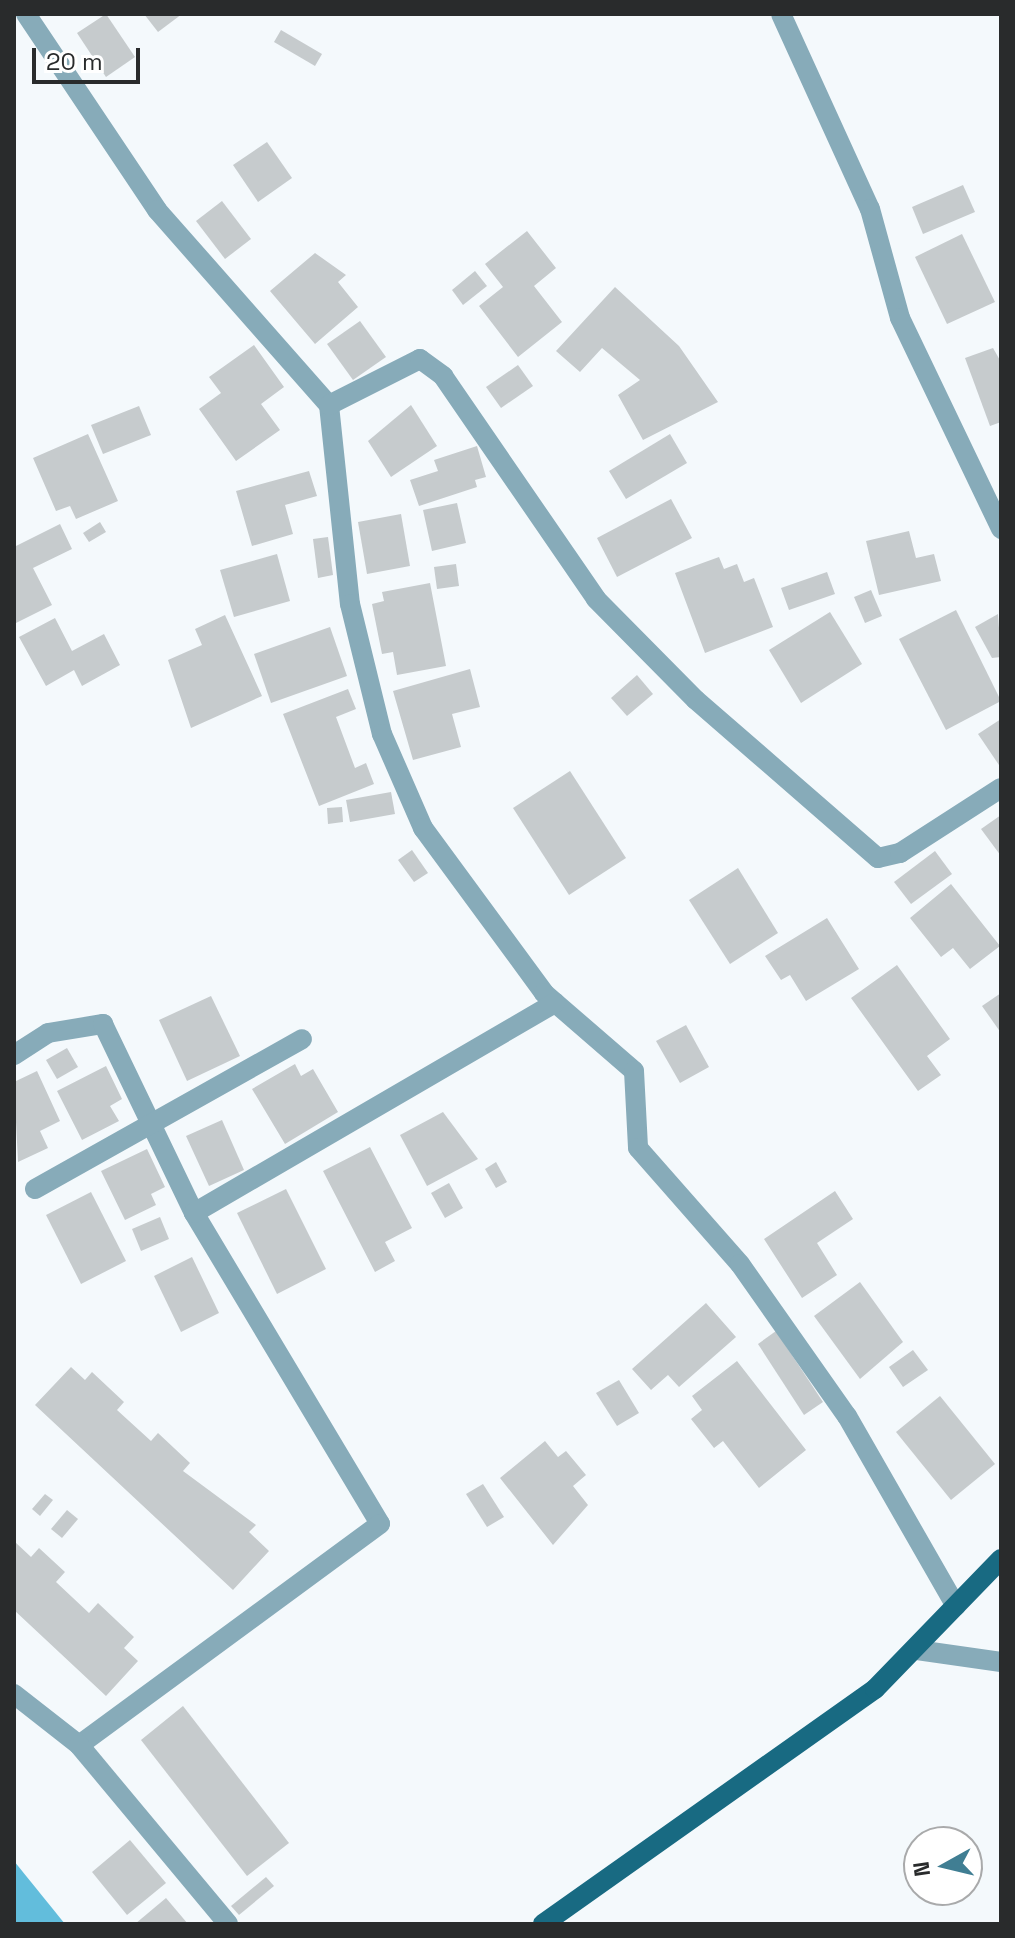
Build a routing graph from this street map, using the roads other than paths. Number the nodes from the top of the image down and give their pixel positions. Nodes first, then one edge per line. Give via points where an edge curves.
1 (26, 14) edge
2 (781, 14) edge
3 (329, 405) junction
4 (998, 519) edge
5 (1001, 788) edge
6 (555, 1003) junction
7 (302, 1039) dead end
8 (14, 1055) edge
9 (153, 1122) junction
10 (35, 1189) dead end
11 (194, 1213) junction
12 (1001, 1559) edge
13 (956, 1606) junction
14 (917, 1650) junction
15 (1001, 1662) edge
16 (14, 1694) edge
17 (79, 1745) junction
18 (228, 1924) edge
19 (543, 1924) edge

1 - 3 street via 157,210
2 - 4 street via 870,209 900,318
3 - 5 street via 420,359 443,376 596,599 696,700 878,858 900,853
3 - 6 street via 350,604 382,734 423,828
6 - 11 street
6 - 13 street via 634,1071 638,1148 740,1264 847,1416
7 - 9 street
8 - 9 street via 48,1033 103,1024
9 - 10 street
9 - 11 street
11 - 17 street via 380,1524
12 - 13 main road
13 - 14 main road
14 - 15 street
14 - 19 main road via 875,1689
16 - 17 street
17 - 18 street

